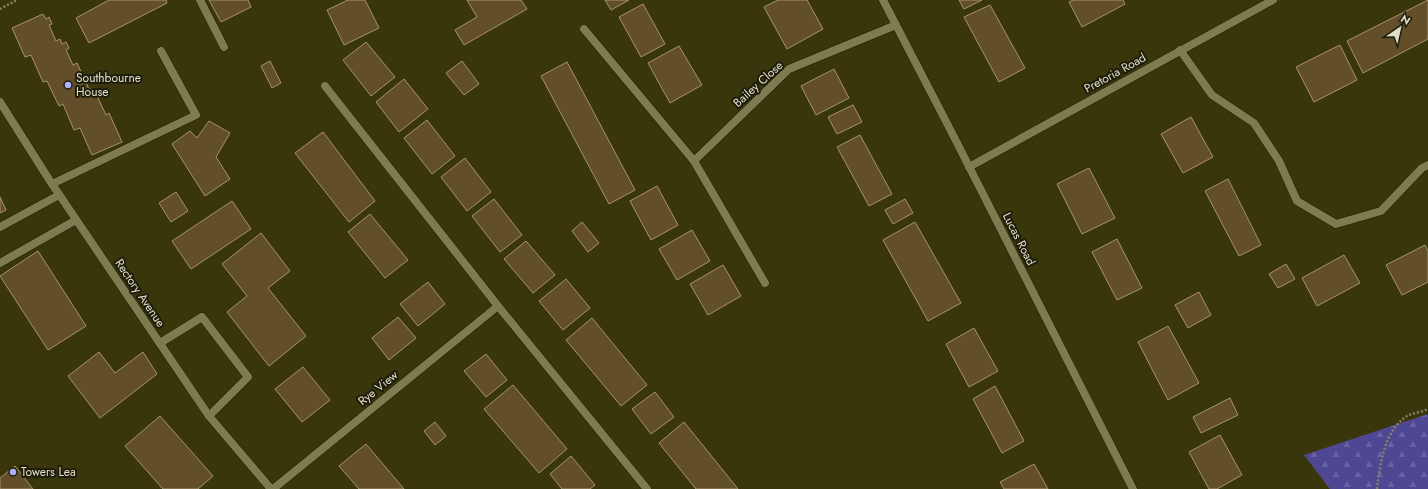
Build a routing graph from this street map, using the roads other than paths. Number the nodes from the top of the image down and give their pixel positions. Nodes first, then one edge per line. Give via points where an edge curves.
1 (200, 0) edge
2 (883, 0) edge
3 (1273, 0) edge
4 (896, 25) junction
5 (584, 29) dead end
6 (224, 47) dead end
7 (1180, 50) junction
8 (161, 51) dead end
9 (325, 86) dead end
10 (0, 102) edge
11 (694, 161) junction
12 (1428, 165) edge
13 (970, 167) junction
14 (52, 184) junction
15 (59, 195) junction
16 (76, 220) junction
17 (0, 226) edge
18 (0, 263) edge
19 (765, 282) dead end
20 (498, 306) junction
21 (160, 343) junction
22 (209, 416) junction
23 (272, 489) edge
24 (647, 489) edge
25 (1133, 489) edge

1 - 6 street
2 - 4 street, Lucas Road
3 - 7 street, Pretoria Road
4 - 11 street, Bailey Close via 789,70
4 - 13 street, Lucas Road
5 - 11 street
7 - 12 street via 1212,95 1254,123 1279,161 1297,201 1336,224 1381,211 1422,168
7 - 13 street, Pretoria Road
8 - 14 street via 196,115
9 - 20 street
10 - 14 street, Rectory Avenue
11 - 19 street
13 - 25 street, Lucas Road
14 - 15 street, Rectory Avenue
15 - 16 street, Rectory Avenue
15 - 17 street
16 - 18 street
16 - 21 street, Rectory Avenue
20 - 23 street, Rye View
20 - 24 street
21 - 22 street, Rectory Avenue
21 - 22 street via 202,317 248,378
22 - 23 street, Rectory Avenue

